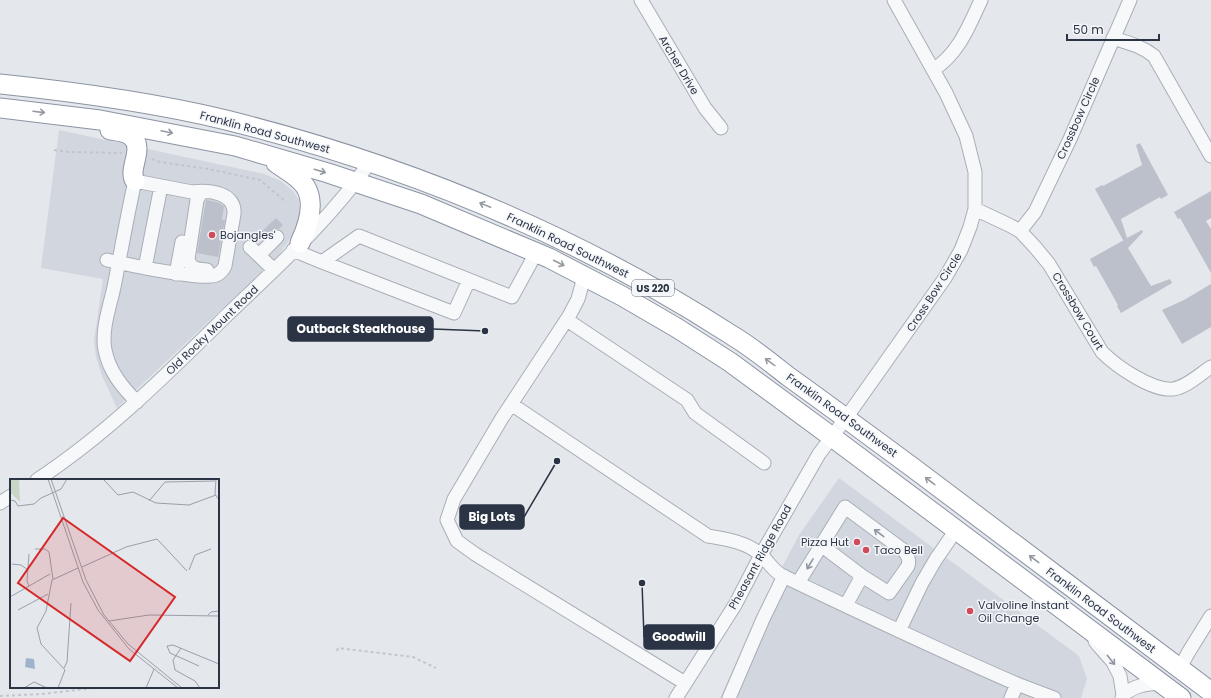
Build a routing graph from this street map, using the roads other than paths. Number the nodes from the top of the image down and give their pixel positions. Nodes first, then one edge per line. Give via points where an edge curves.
1 (641, 0) edge
2 (894, 0) edge
3 (981, 0) edge
4 (1130, 0) edge
5 (1113, 38) junction
6 (933, 70) junction
7 (0, 84) edge
8 (0, 108) edge
9 (58, 115) junction
10 (721, 128) dead end
11 (1206, 139) edge
12 (266, 155) junction
13 (1211, 156) edge
14 (370, 162) junction
15 (356, 182) junction
16 (130, 183) junction
17 (161, 186) junction
18 (198, 192) junction
19 (224, 195) junction
20 (975, 209) junction
21 (1020, 231) junction
22 (277, 238) dead end
23 (297, 247) junction
24 (536, 253) junction
25 (113, 262) junction
26 (322, 262) junction
27 (145, 268) junction
28 (274, 270) junction
29 (176, 274) junction
30 (584, 276) junction
31 (469, 280) junction
32 (567, 320) junction
33 (1211, 367) edge
34 (137, 402) junction
35 (511, 404) junction
36 (846, 418) junction
37 (832, 436) junction
38 (764, 463) dead end
39 (38, 479) edge
40 (10, 497) edge
41 (0, 503) edge
42 (956, 530) junction
43 (821, 545) junction
44 (761, 555) junction
45 (784, 576) junction
46 (862, 576) junction
47 (798, 583) junction
48 (846, 605) junction
49 (1211, 616) edge
50 (1090, 630) junction
51 (899, 631) junction
52 (1180, 668) junction
53 (685, 683) junction
54 (1161, 683) junction
55 (1017, 684) junction
56 (1211, 692) edge
57 (1123, 696) edge
58 (676, 698) edge
59 (729, 698) edge
60 (1011, 698) edge
61 (1054, 698) edge
62 (1181, 698) edge

1 - 10 street, Archer Drive via 706,108
2 - 6 street, Cross Bow Circle
3 - 6 street via 962,41 952,54
4 - 5 street, Crossbow Circle
5 - 11 street via 1138,46 1154,56
5 - 21 street, Crossbow Circle via 1070,139 1035,212
6 - 20 street, Cross Bow Circle via 966,136 976,172
7 - 14 highway, Franklin Road Southwest / US 220 via 67,91 223,120 311,143
8 -> 9 highway, Franklin Road Southwest / US 220
9 -> 12 highway, Franklin Road Southwest / US 220 via 151,129
9 - 16 highway via 130,136 137,149
11 - 13 street
12 -> 15 highway, Franklin Road Southwest / US 220
12 - 23 highway via 293,174 307,190 309,221
14 - 15 street, Old Rocky Mount Road
36 -> 14 highway, Franklin Road Southwest / US 220 via 736,337 656,289 541,229
15 - 23 street, Old Rocky Mount Road
15 - 24 highway, Franklin Road Southwest / US 220 via 420,204
16 - 17 street
16 - 25 street
17 - 18 street
17 - 27 street
18 - 19 street
18 - 19 street via 200,194 188,256 189,264 195,269 211,270 220,262 229,211 229,202
18 - 29 street
19 - 29 street via 232,203 235,211 223,270 210,276
20 - 21 street, Crossbow Court
20 - 36 street, Cross Bow Circle via 961,250 945,278
21 - 33 street, Crossbow Court via 1049,264 1102,352 1120,368 1144,381 1174,389
22 - 28 street via 255,251
23 - 26 street
23 - 28 street, Old Rocky Mount Road
24 -> 30 highway, Franklin Road Southwest / US 220
24 - 31 street via 512,297
25 - 27 street
25 - 34 street via 105,350 116,377
26 - 31 street via 359,236
26 - 31 street via 454,313
27 - 29 street
28 - 34 street, Old Rocky Mount Road
30 - 32 street via 578,299
30 - 37 highway, Franklin Road Southwest / US 220 via 730,362
32 - 35 street
32 - 38 street via 687,400 695,413
34 - 39 street, Old Rocky Mount Road via 95,438
35 - 44 street via 708,536 732,540
35 - 53 street via 454,499 447,520 457,541
36 - 37 street, Pheasant Ridge Road
52 -> 36 highway, Franklin Road Southwest / US 220
37 - 42 highway, Franklin Road Southwest / US 220
37 - 44 street, Pheasant Ridge Road
40 - 41 street
42 - 50 highway, Franklin Road Southwest / US 220
42 - 51 street via 922,583
43 - 46 street
46 -> 43 street via 889,593 908,566 908,555 845,507
43 -> 47 street
44 - 45 street via 776,572
44 - 53 street, Pheasant Ridge Road via 735,605
45 - 47 street
45 - 59 street
46 - 48 street
47 - 48 street
48 - 51 street
49 - 52 street
50 - 54 highway, Franklin Road Southwest / US 220
50 -> 57 street via 1098,645 1113,662 1120,676
51 - 55 street
52 - 56 highway, Franklin Road Southwest / US 220
53 - 58 street, Pheasant Ridge Road
54 - 57 street via 1131,688
54 - 62 highway, Franklin Road Southwest / US 220
55 - 60 street
55 - 61 street

